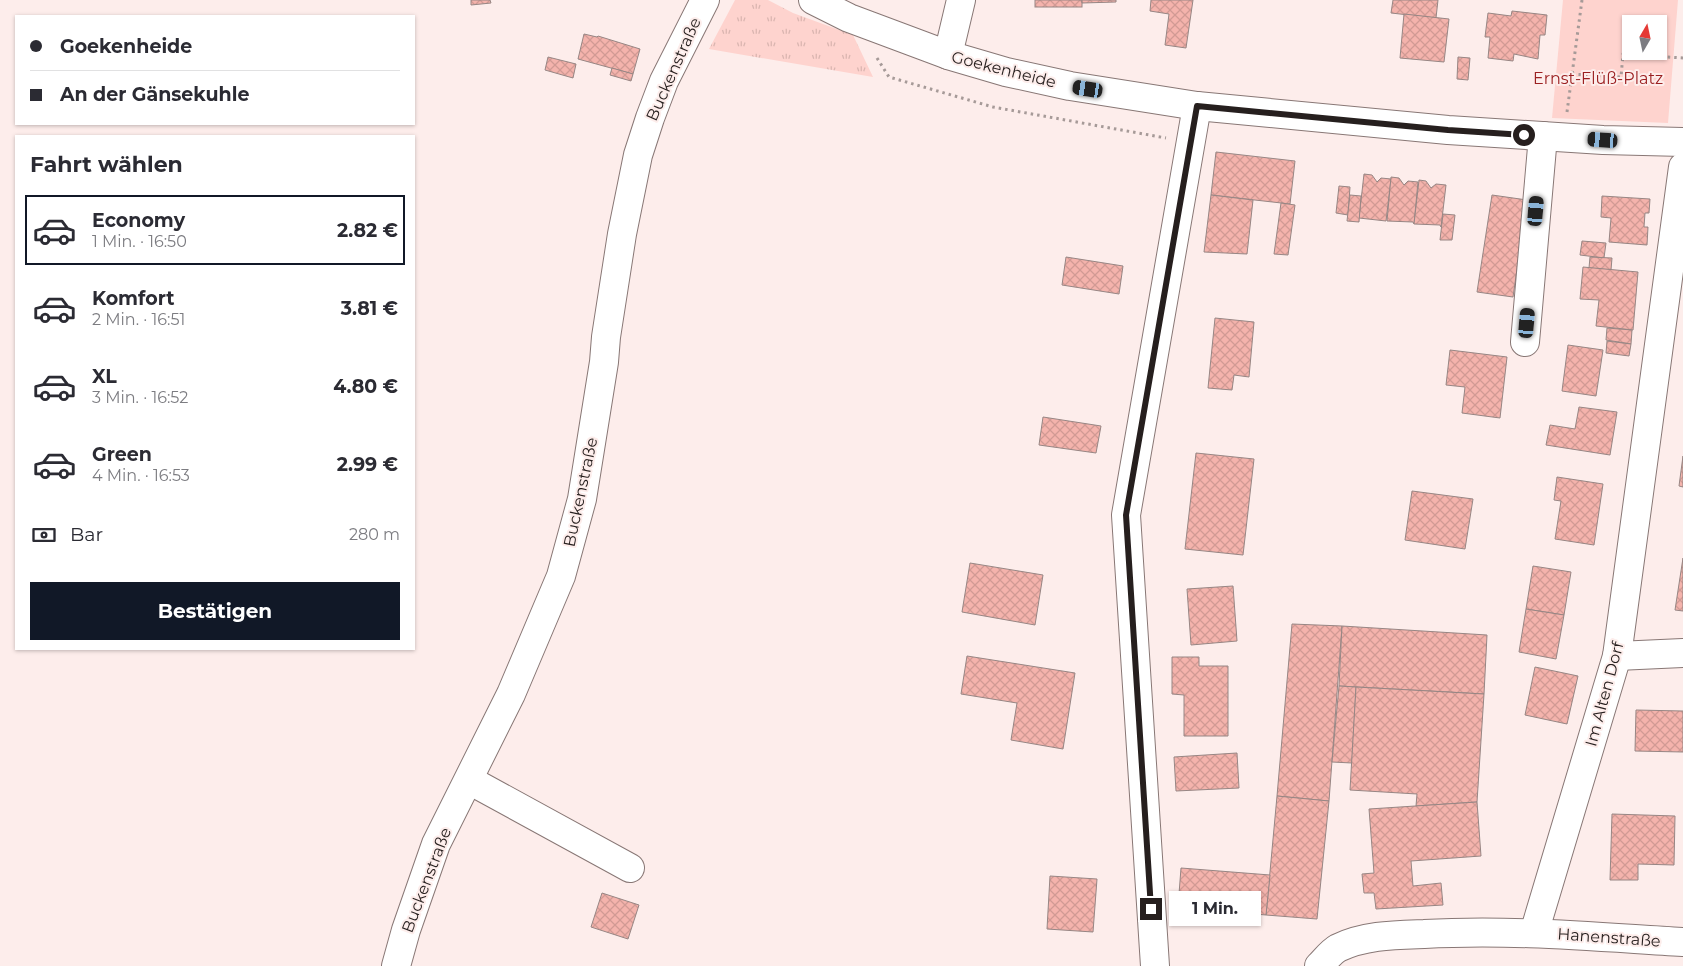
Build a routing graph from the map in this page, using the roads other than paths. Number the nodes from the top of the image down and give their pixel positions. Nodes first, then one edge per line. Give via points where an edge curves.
1 (704, 0) edge
2 (813, 0) edge
3 (961, 0) edge
4 (948, 55) junction
5 (1197, 106) junction
6 (1553, 137) junction
7 (1683, 142) edge
8 (1683, 167) edge
9 (1525, 342) dead end
10 (1683, 653) edge
11 (1617, 656) junction
12 (469, 780) junction
13 (630, 868) dead end
14 (1534, 932) junction
15 (1683, 942) edge
16 (396, 966) edge
17 (1155, 966) edge
18 (1319, 966) edge

1 - 12 street, Buckenstraße via 664,81 638,155 622,234 582,499 561,576 511,694
2 - 4 street, Goekenheide via 850,18
3 - 4 street
4 - 5 street, Goekenheide via 1070,86
5 - 6 street, Goekenheide
5 - 17 street via 1126,515
6 - 7 street, Goekenheide
6 - 9 street
8 - 11 street, Im Alten Dorf
10 - 11 street
11 - 14 street, Im Alten Dorf
12 - 13 street
12 - 16 street, Buckenstraße via 436,844
14 - 15 street, Hanenstraße
14 - 18 street via 1386,936 1361,940 1337,949

